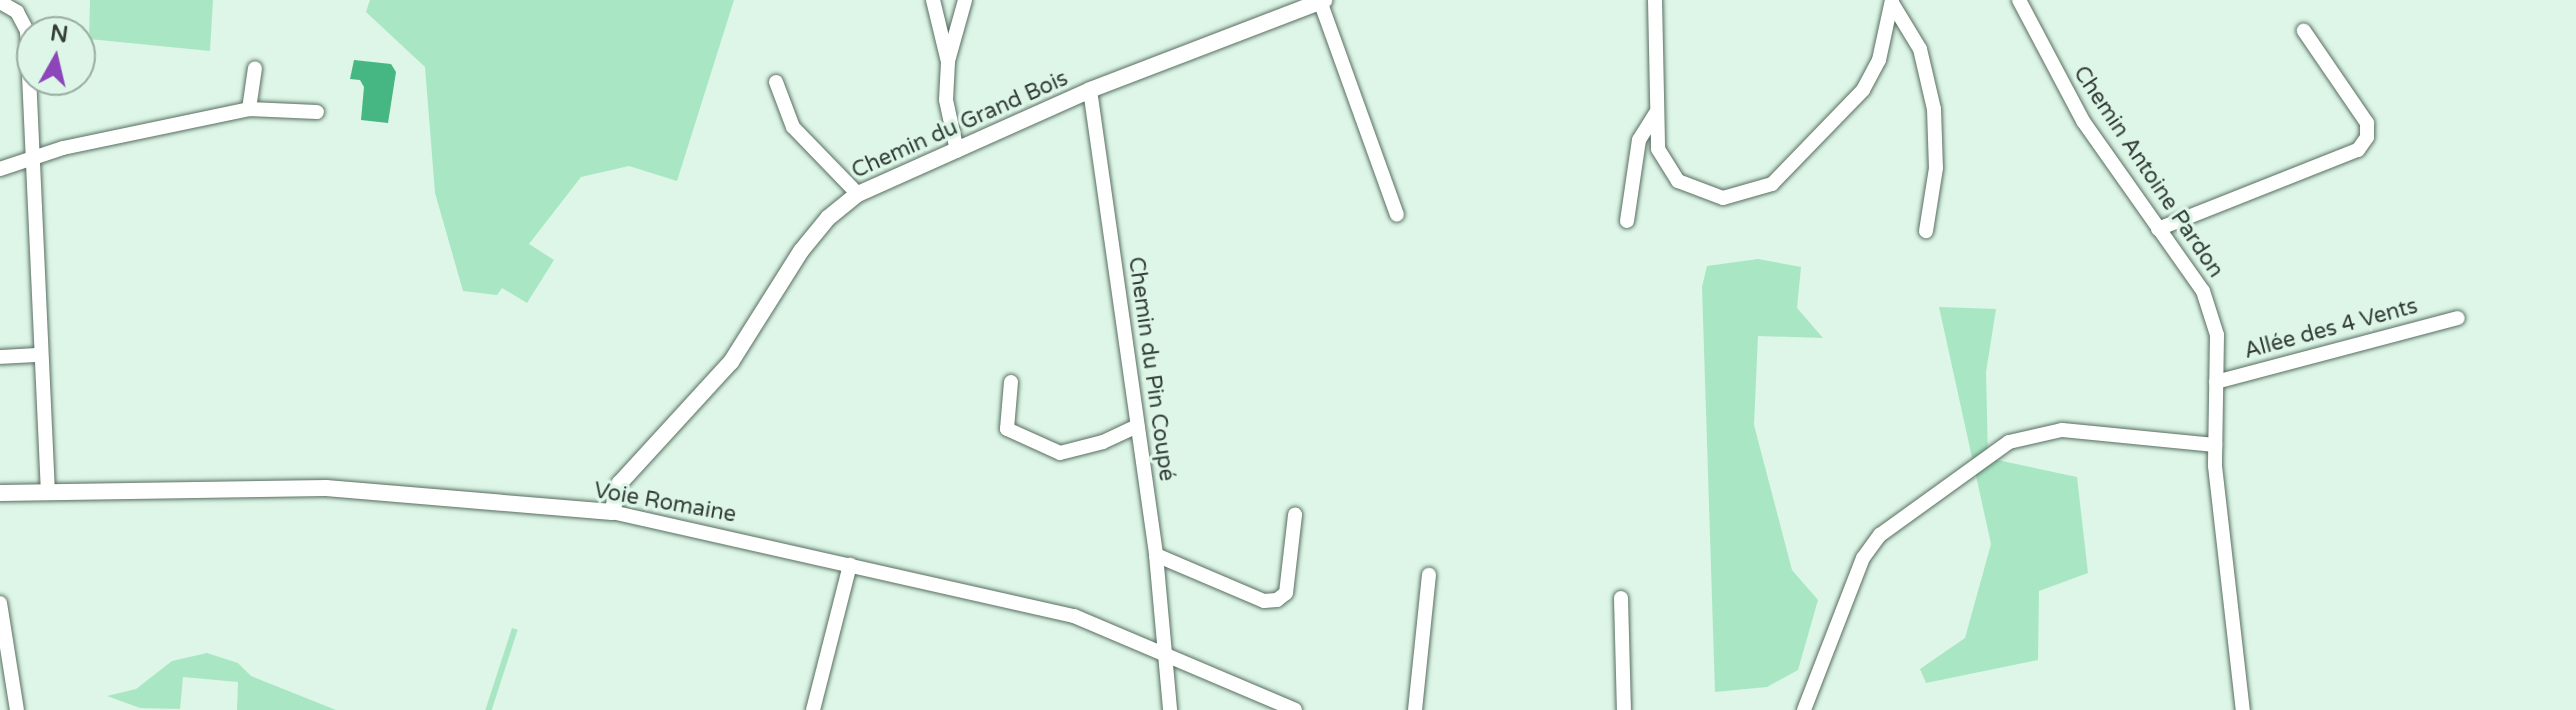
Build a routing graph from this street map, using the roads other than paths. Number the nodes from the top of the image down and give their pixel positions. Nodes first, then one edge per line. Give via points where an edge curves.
1 (933, 0) edge
2 (965, 0) edge
3 (1655, 0) edge
4 (2019, 0) edge
5 (1322, 1) edge
6 (1892, 1) edge
7 (0, 2) edge
8 (2304, 31) dead end
9 (948, 62) junction
10 (255, 68) dead end
11 (776, 82) dead end
12 (1090, 90) junction
13 (249, 109) junction
14 (317, 112) dead end
15 (1655, 114) junction
16 (957, 151) junction
17 (31, 161) junction
18 (0, 169) edge
19 (858, 194) junction
20 (1397, 215) dead end
21 (1627, 221) dead end
22 (2158, 229) junction
23 (1926, 231) dead end
24 (2458, 318) dead end
25 (39, 355) junction
26 (0, 357) edge
27 (1011, 382) dead end
28 (2216, 382) junction
29 (1137, 426) junction
30 (2215, 445) junction
31 (48, 492) junction
32 (0, 493) edge
33 (612, 512) junction
34 (1295, 515) dead end
35 (1156, 555) junction
36 (850, 565) junction
37 (1429, 575) dead end
38 (1621, 598) dead end
39 (0, 603) edge
40 (1163, 655) junction
41 (17, 710) edge
42 (813, 710) edge
43 (1170, 710) edge
44 (1295, 710) edge
45 (1415, 710) edge
46 (1624, 710) edge
47 (1804, 710) edge
48 (2243, 710) edge

1 - 9 street
2 - 9 street
3 - 15 street
4 - 22 street, Chemin Antoine Pardon via 2083,121
5 - 12 street, Chemin du Grand Bois
5 - 20 street
6 - 15 street via 1872,77 1785,173 1758,192 1723,198 1678,181 1658,149
6 - 23 street via 1920,49 1934,109 1936,168
7 - 17 street via 17,12 27,31
8 - 22 street via 2367,123 2367,137 2358,150
9 - 16 street via 946,100
10 - 13 street
11 - 19 street via 793,127
12 - 16 street, Chemin du Grand Bois
12 - 29 street, Chemin du Pin Coupé
13 - 14 street
13 - 17 street via 63,148
15 - 21 street via 1639,140
16 - 19 street, Chemin du Grand Bois
17 - 18 street
17 - 25 street
19 - 33 street, Chemin du Grand Bois via 828,218 801,251 731,362 620,483
22 - 28 street, Chemin Antoine Pardon via 2203,291 2217,335
24 - 28 street, Allée des 4 Vents
25 - 26 street
25 - 31 street
27 - 29 street via 1007,429 1060,453
28 - 30 street, Chemin Antoine Pardon
29 - 35 street, Chemin du Pin Coupé
30 - 47 street via 2062,430 2009,442 1880,535 1863,558
30 - 48 street, Chemin Antoine Pardon
31 - 32 street, Voie Romaine
31 - 33 street, Voie Romaine via 326,488
33 - 36 street, Voie Romaine
34 - 35 street via 1286,593 1277,600 1264,601
35 - 40 street, Chemin du Pin Coupé
36 - 40 street, Voie Romaine via 1074,616
36 - 42 street
37 - 45 street
38 - 46 street
39 - 41 street
40 - 43 street, Chemin du Pin Coupé
40 - 44 street, Voie Romaine

